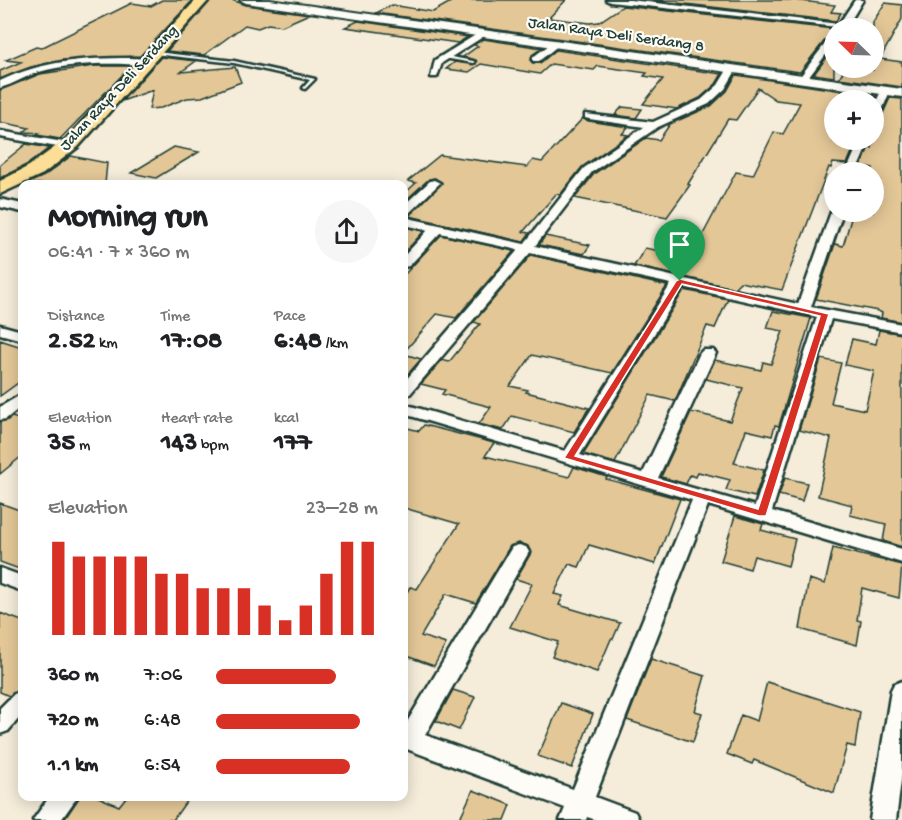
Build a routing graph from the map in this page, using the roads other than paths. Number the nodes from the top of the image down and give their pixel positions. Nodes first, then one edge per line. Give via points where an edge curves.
1 (203, 0) edge
2 (246, 0) edge
3 (253, 0) edge
4 (609, 0) edge
5 (715, 0) edge
6 (859, 0) edge
7 (630, 1) edge
8 (703, 11) junction
9 (848, 18) edge
10 (824, 26) edge
11 (485, 33) junction
12 (556, 44) junction
13 (824, 53) edge
14 (152, 57) junction
15 (446, 57) junction
16 (536, 59) dead end
17 (473, 62) dead end
18 (732, 69) junction
19 (434, 75) dead end
20 (806, 80) junction
21 (0, 85) edge
22 (305, 88) dead end
23 (885, 91) joint
24 (902, 93) edge
25 (589, 116) dead end
26 (654, 125) junction
27 (0, 134) edge
28 (69, 146) junction
29 (434, 183) dead end
30 (0, 188) edge
31 (0, 203) edge
32 (18, 207) edge
33 (408, 207) edge
34 (408, 221) edge
35 (833, 222) edge
36 (437, 228) junction
37 (524, 249) junction
38 (408, 259) edge
39 (680, 281) junction
40 (803, 309) junction
41 (825, 314) junction
42 (902, 328) edge
43 (0, 329) edge
44 (18, 335) edge
45 (708, 352) dead end
46 (408, 386) edge
47 (18, 402) edge
48 (408, 410) edge
49 (0, 415) edge
50 (569, 458) junction
51 (648, 481) junction
52 (702, 497) junction
53 (762, 514) junction
54 (519, 552) dead end
55 (902, 555) edge
56 (0, 575) edge
57 (18, 582) edge
58 (902, 690) edge
59 (18, 704) edge
60 (0, 724) edge
61 (408, 737) edge
62 (408, 739) edge
63 (62, 801) edge
64 (577, 811) edge
65 (46, 820) edge
66 (626, 820) edge
67 (883, 820) edge

1 - 14 main road, Jalan Raya Deli Serdang
2 - 3 street, Jalan Raya Deli Serdang 8
3 - 11 street, Jalan Raya Deli Serdang 8
4 - 7 street
5 - 8 street
6 - 9 street
7 - 8 street
8 - 10 street
11 - 12 street, Jalan Raya Deli Serdang 8
11 - 15 street
12 - 16 street
12 - 18 street, Jalan Raya Deli Serdang 8
13 - 20 street
14 - 21 street via 37,69 22,72
14 - 22 lane via 234,62 313,79
14 - 28 main road, Jalan Raya Deli Serdang
15 - 17 lane
15 - 19 street via 436,66
18 - 20 street, Jalan Raya Deli Serdang 8
18 - 26 street via 722,87 705,102
20 - 23 street, Jalan Raya Deli Serdang 8
23 - 24 street, Jalan Raya Deli Serdang 8
25 - 26 street
26 - 37 street via 588,170
27 - 28 street
28 - 30 main road, Jalan Raya Deli Serdang via 36,170
29 - 33 street
31 - 32 street
34 - 36 street
35 - 40 street
36 - 37 street
36 - 38 street
37 - 39 street
37 - 46 street
39 - 40 street
39 - 50 street
40 - 41 street
41 - 42 street
41 - 53 street
43 - 44 street
45 - 51 street
47 - 49 street
48 - 50 street
50 - 51 street
51 - 52 street
52 - 53 street
52 - 64 street
53 - 55 street
54 - 61 street
56 - 57 street
58 - 67 street
59 - 60 street
62 - 64 street
63 - 65 street
64 - 66 street

